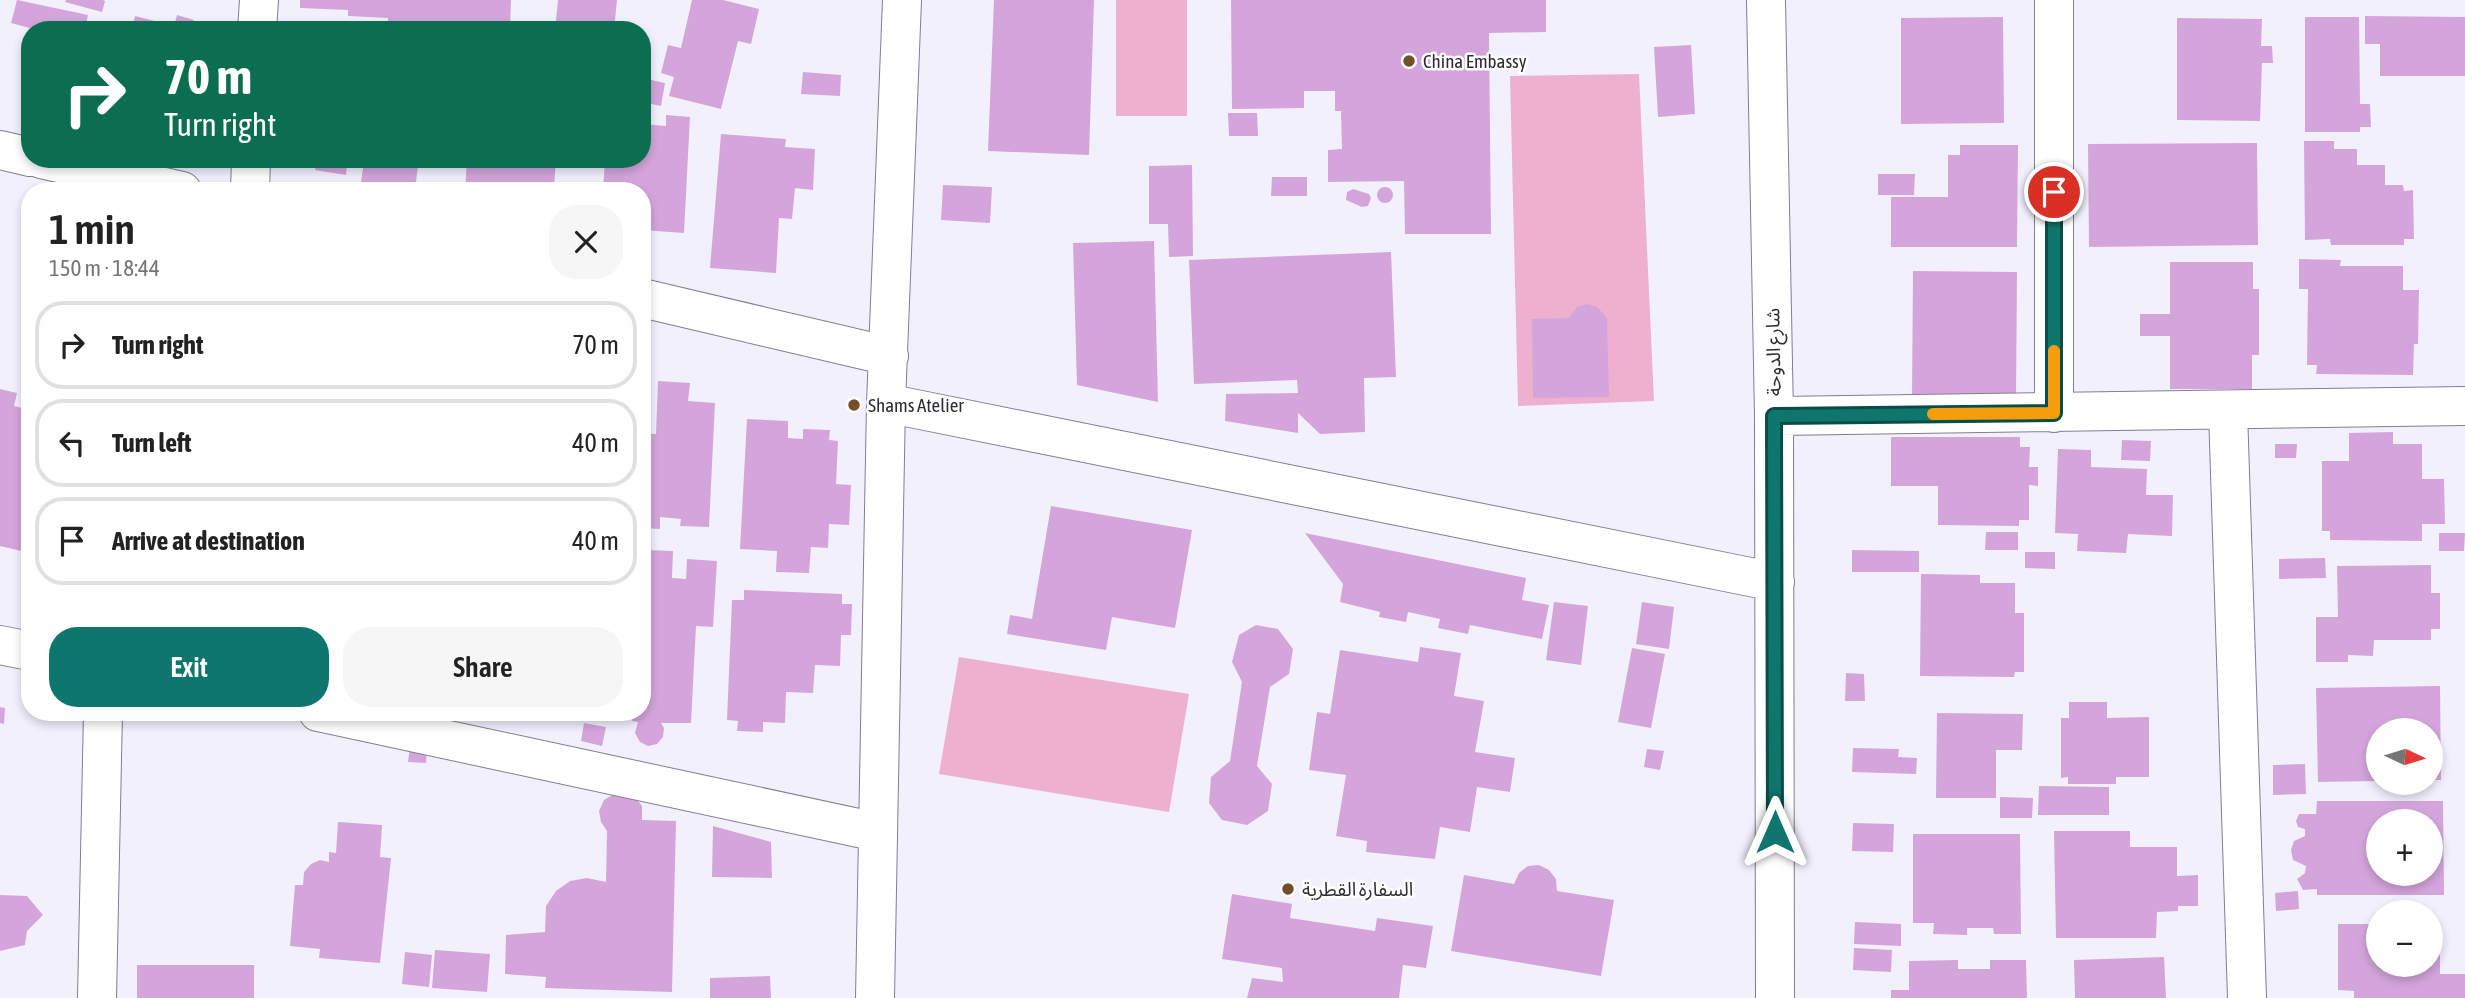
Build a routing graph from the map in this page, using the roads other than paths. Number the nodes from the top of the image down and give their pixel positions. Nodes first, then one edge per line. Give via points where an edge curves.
1 (259, 0) edge
2 (902, 0) edge
3 (1766, 0) edge
4 (2053, 0) edge
5 (258, 21) edge
6 (0, 150) edge
7 (21, 155) edge
8 (80, 168) edge
9 (142, 182) edge
10 (651, 300) edge
11 (889, 356) junction
12 (886, 404) junction
13 (2465, 406) edge
14 (2228, 411) junction
15 (2054, 413) junction
16 (1774, 416) junction
17 (1775, 582) junction
18 (0, 645) edge
19 (21, 649) edge
20 (103, 721) edge
21 (360, 721) edge
22 (877, 832) junction
23 (97, 998) edge
24 (875, 998) edge
25 (1775, 998) edge
26 (2247, 998) edge

1 - 5 street
2 - 11 street
3 - 16 street, شارع الدوحة
4 - 15 street
6 - 7 street
8 - 9 street
10 - 11 street
11 - 12 street
12 - 17 street
12 - 22 street
13 - 14 street
14 - 15 street
14 - 26 street
15 - 16 street
16 - 17 street, شارع الدوحة
17 - 25 street, شارع الدوحة
18 - 19 street
20 - 23 street
21 - 22 street
22 - 24 street

